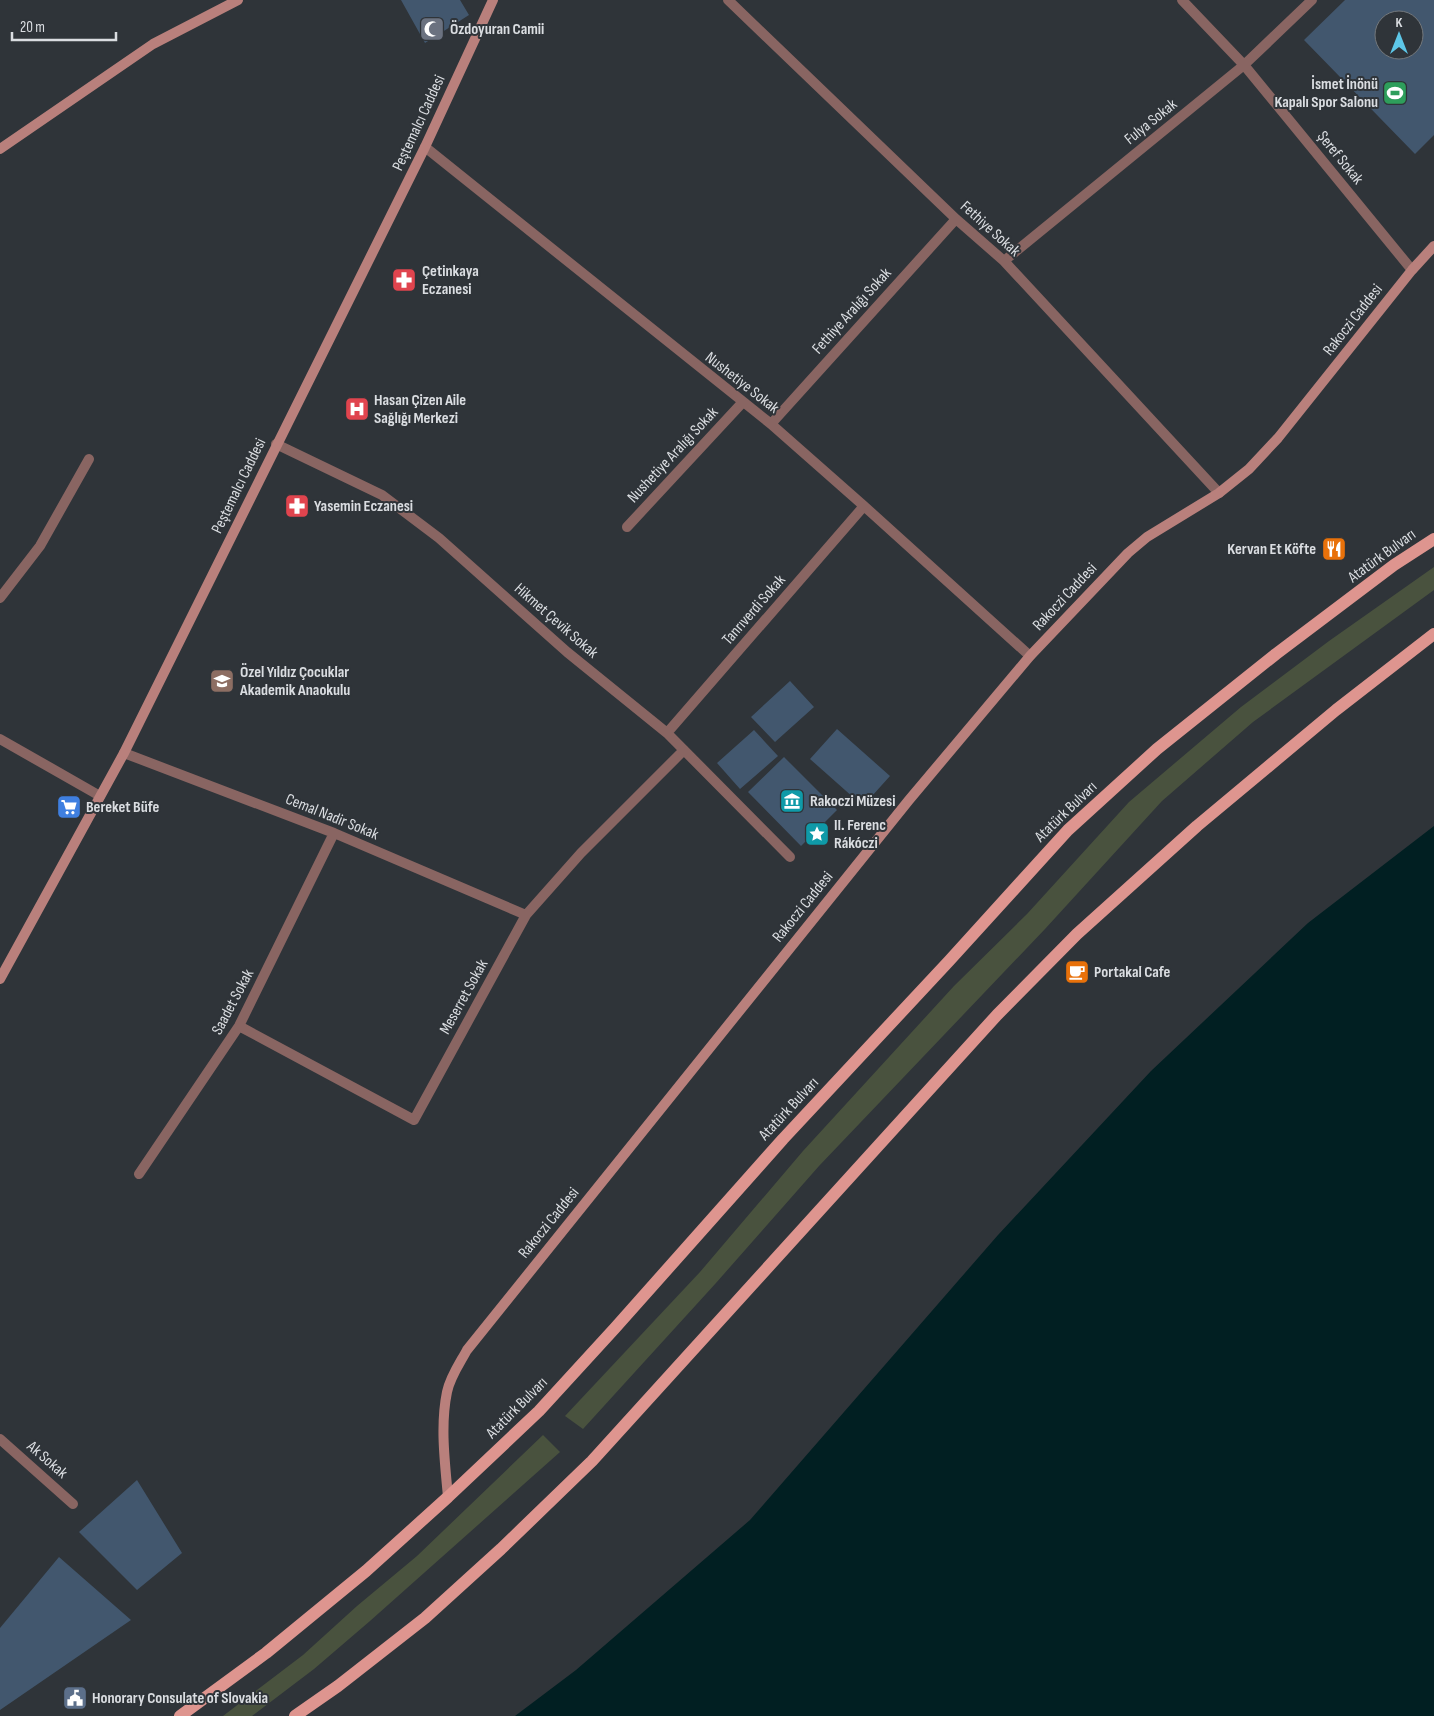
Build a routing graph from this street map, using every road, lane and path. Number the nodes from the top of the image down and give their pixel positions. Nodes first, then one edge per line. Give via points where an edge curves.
1 (238, 0) edge
2 (493, 0) edge
3 (728, 0) edge
4 (1182, 0) edge
5 (1312, 0) edge
6 (1244, 65) junction
7 (425, 147) junction
8 (0, 149) edge
9 (956, 219) junction
10 (1434, 246) edge
11 (1004, 261) junction
12 (1412, 270) junction
13 (742, 403) junction
14 (771, 424) junction
15 (276, 444) junction
16 (89, 459) dead end
17 (1219, 493) junction
18 (864, 506) junction
19 (627, 527) dead end
20 (1434, 538) edge
21 (0, 598) edge
22 (1434, 634) edge
23 (1030, 656) junction
24 (667, 733) junction
25 (0, 740) edge
26 (684, 750) junction
27 (124, 753) junction
28 (100, 796) junction
29 (334, 833) junction
30 (790, 857) dead end
31 (526, 916) junction
32 (0, 979) edge
33 (240, 1026) junction
34 (139, 1174) dead end
35 (0, 1439) edge
36 (448, 1497) junction
37 (74, 1504) dead end
38 (180, 1716) edge
39 (295, 1716) edge

1 - 8 street via 153,44
2 - 7 street, Peştemalcı Caddesi
3 - 9 street, Fethiye Sokak
4 - 6 street, Şeref Sokak
5 - 6 street, Fulya Sokak
6 - 11 street, Fulya Sokak
6 - 12 street, Şeref Sokak
7 - 13 street, Nushetiye Sokak
7 - 15 street, Peştemalcı Caddesi
9 - 11 street, Fethiye Sokak
9 - 14 street, Fethiye Aralığı Sokak
10 - 12 street, Rakoczi Caddesi
11 - 17 street, Fethiye Sokak
12 - 17 street, Rakoczi Caddesi via 1278,438 1249,469
13 - 14 street, Nushetiye Sokak
13 - 19 street, Nushetiye Aralığı Sokak
14 - 18 street, Nushetiye Sokak
15 - 24 street, Hikmet Çevik Sokak via 382,495 439,538 567,652
15 - 27 street, Peştemalcı Caddesi
16 - 21 street via 40,546
17 - 23 street, Rakoczi Caddesi via 1147,537 1128,553
18 - 23 street, Nushetiye Sokak
18 - 24 street, Tanrıverdi Sokak
20 - 36 main road, Atatürk Bulvarı via 1324,618 1157,749 1068,830 783,1139 539,1411
22 - 39 main road via 1336,710 1204,820 1077,934 997,1015 592,1461 425,1618
23 - 36 street, Rakoczi Caddesi via 909,800 467,1350 447,1390 443,1452
24 - 26 street, Hikmet Çevik Sokak
25 - 28 street
26 - 30 street, Hikmet Çevik Sokak
26 - 31 street, Meserret Sokak via 581,853
27 - 28 street, Peştemalcı Caddesi
27 - 29 street, Cemal Nadir Sokak
28 - 32 street, Peştemalcı Caddesi
29 - 31 street, Cemal Nadir Sokak
29 - 33 street, Saadet Sokak
31 - 33 street, Meserret Sokak via 414,1120
33 - 34 street, Saadet Sokak
35 - 37 street, Ak Sokak
36 - 38 main road, Atatürk Bulvarı via 366,1571 266,1653

